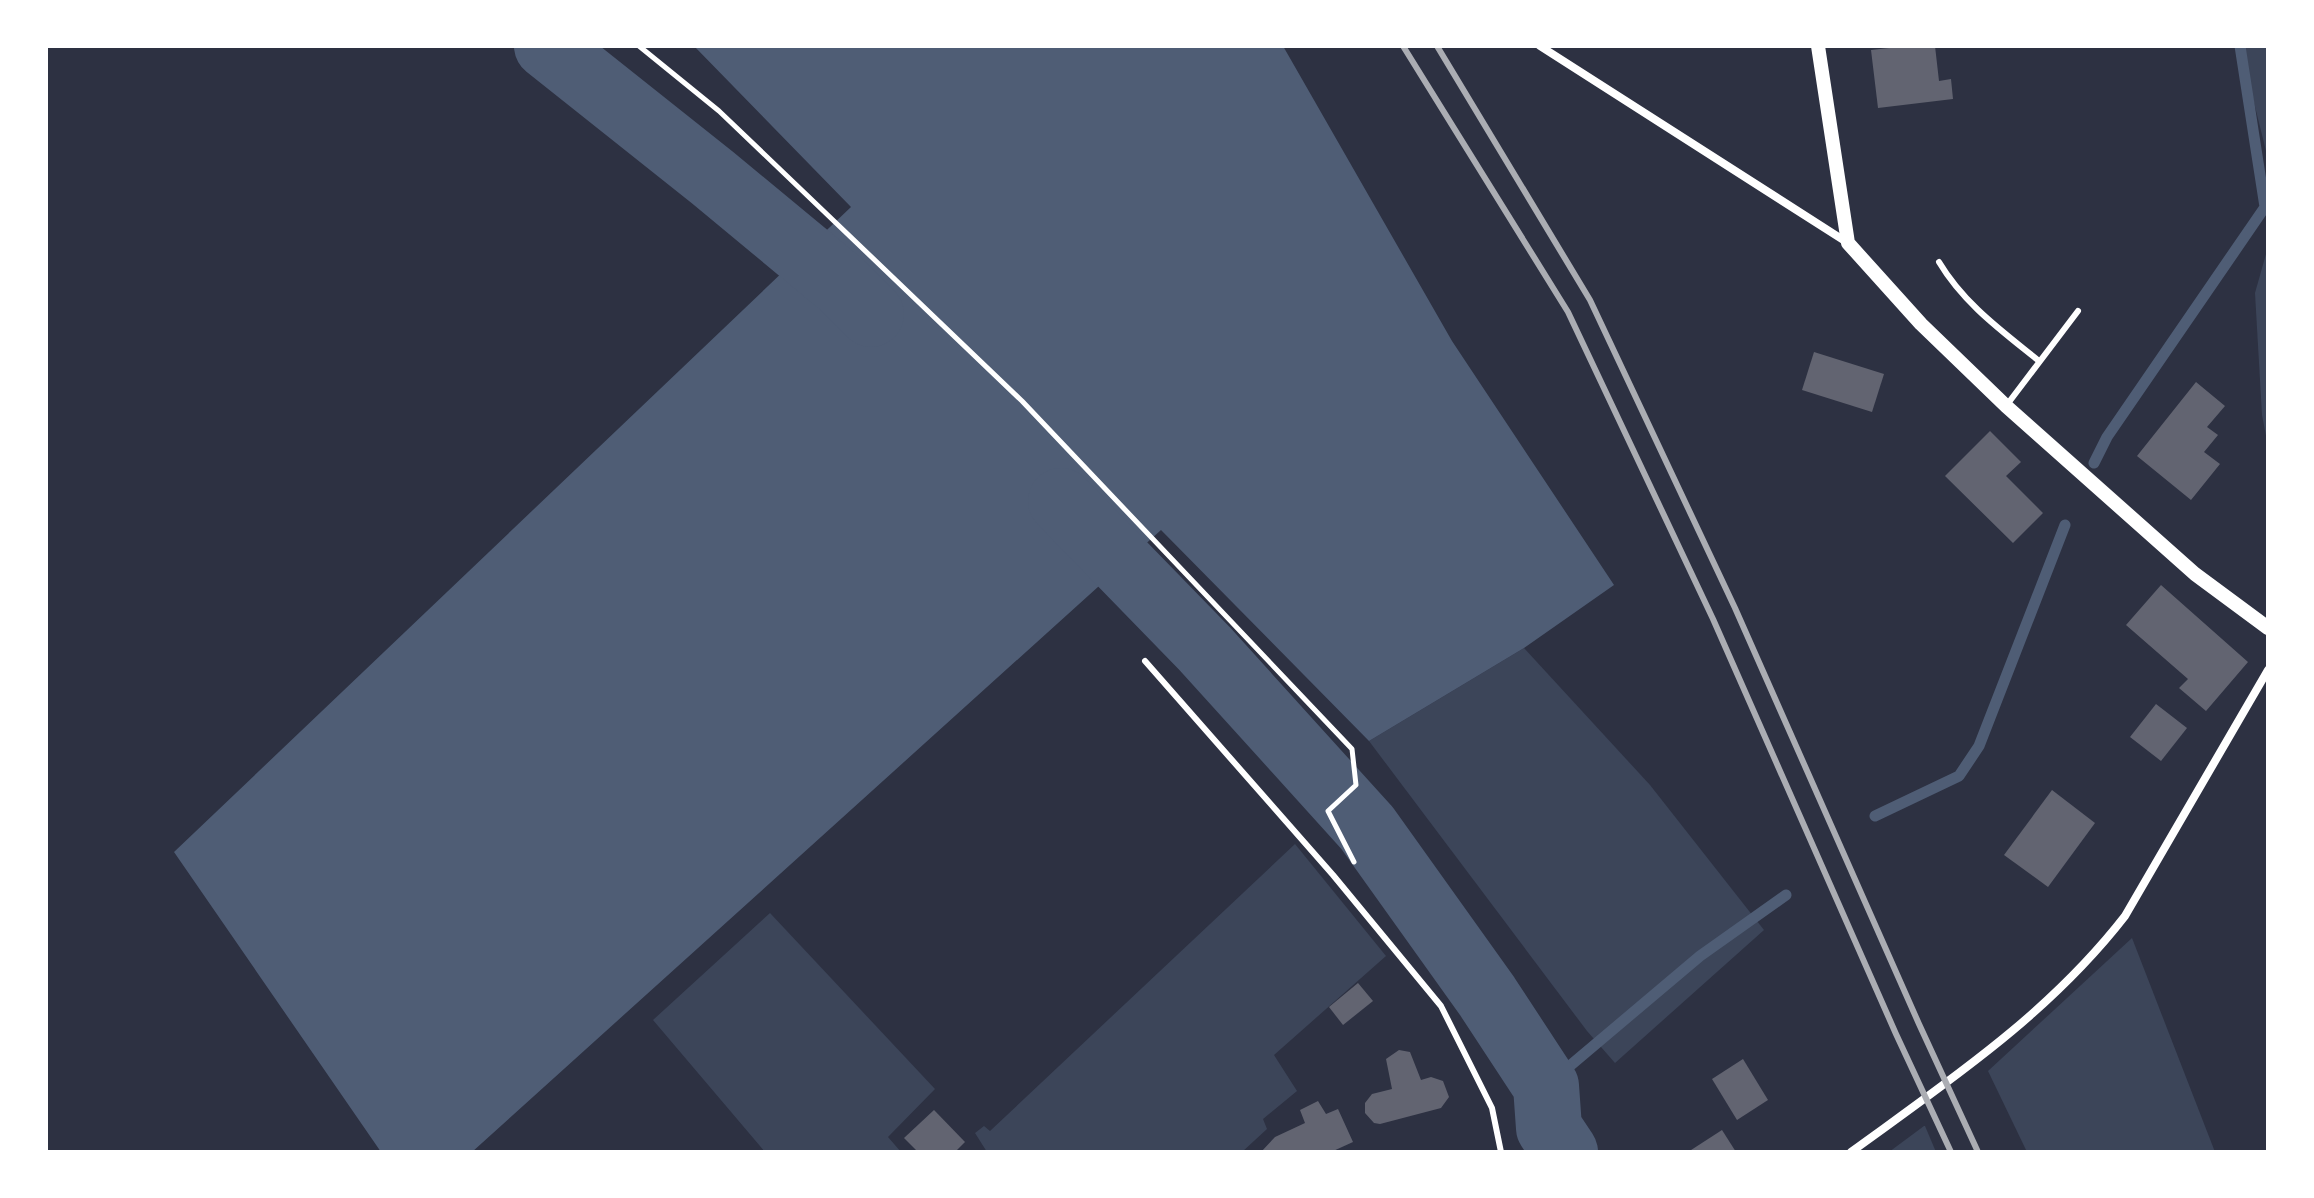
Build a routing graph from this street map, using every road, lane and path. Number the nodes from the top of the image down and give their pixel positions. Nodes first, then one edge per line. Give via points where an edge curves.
1 (639, 46) edge
2 (1540, 46) edge
3 (1818, 46) edge
4 (1848, 243) junction
5 (1939, 262) dead end
6 (2078, 311) dead end
7 (2039, 361) junction
8 (2006, 406) junction
9 (2268, 628) edge
10 (1145, 661) dead end
11 (2268, 670) edge
12 (1328, 811) dead end
13 (1501, 1152) edge
14 (1851, 1152) edge

1 - 12 path via 719,111 1022,401 1352,749 1356,785
2 - 4 street
3 - 4 street
4 - 8 street
5 - 7 lane via 1979,313
6 - 7 lane
7 - 8 lane
8 - 9 street via 2195,574
10 - 13 lane via 1441,1006 1492,1108
11 - 14 street via 2125,916 2099,950 1991,1049

